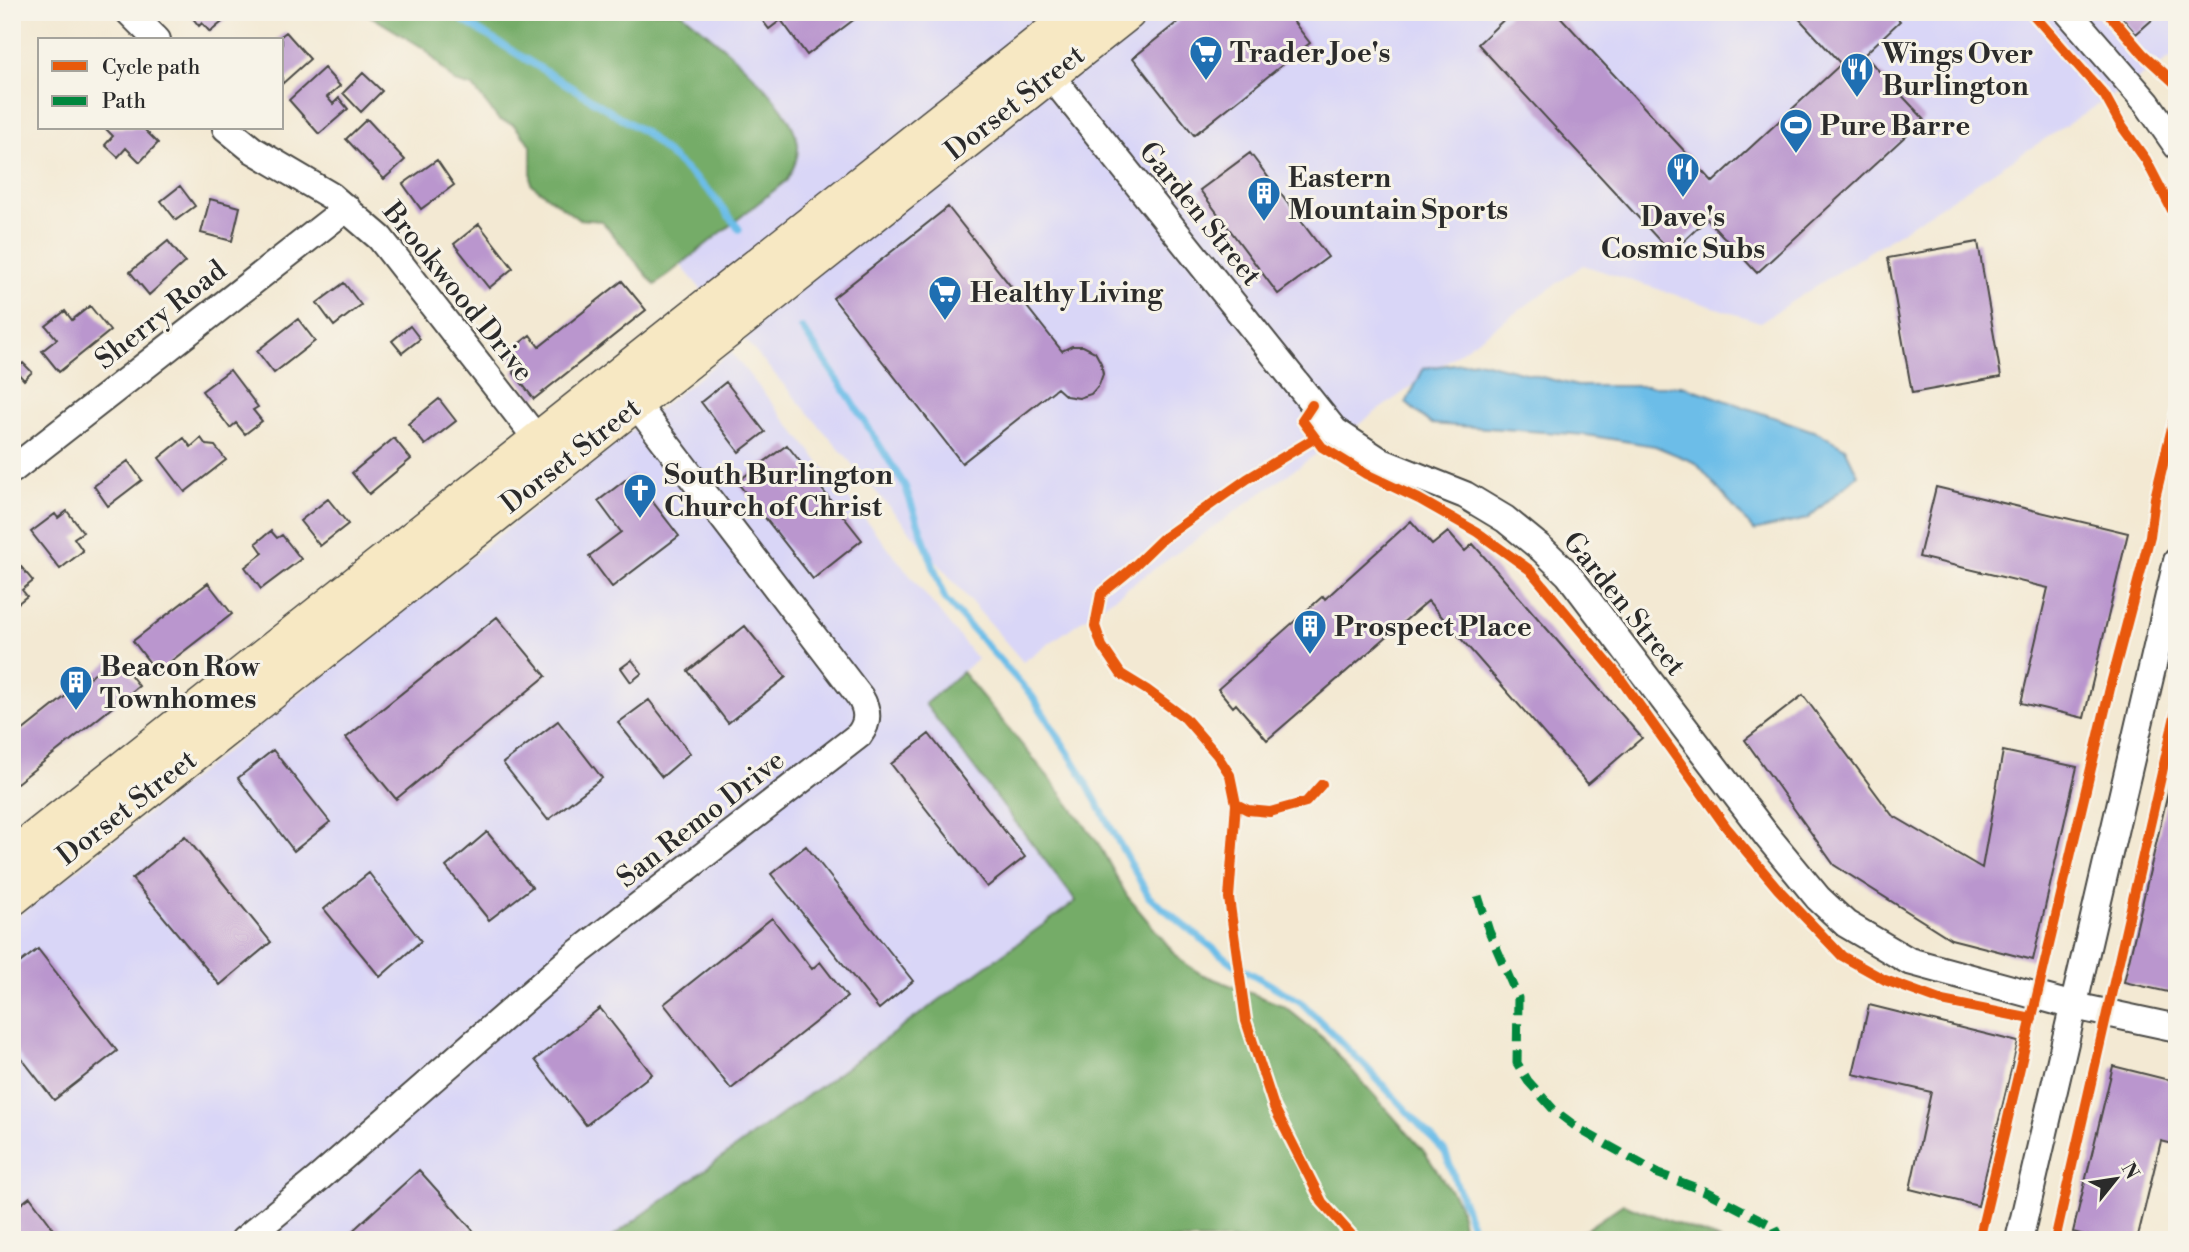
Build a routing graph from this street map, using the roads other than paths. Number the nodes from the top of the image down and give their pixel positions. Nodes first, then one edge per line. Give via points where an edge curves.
1 (129, 12) edge
2 (1079, 12) edge
3 (1128, 12) edge
4 (2068, 12) edge
5 (155, 38) edge
6 (1040, 62) junction
7 (228, 130) edge
8 (2177, 146) edge
9 (347, 208) junction
10 (626, 391) junction
11 (548, 453) junction
12 (12, 470) edge
13 (2177, 561) edge
14 (12, 858) edge
15 (12, 897) edge
16 (2074, 1006) junction
17 (2177, 1028) edge
18 (244, 1240) edge
19 (2019, 1240) edge

1 - 5 street
2 - 6 main road, Dorset Street
3 - 6 main road, Dorset Street
4 - 8 street via 2131,83
6 - 10 main road, Dorset Street
6 - 16 street, Garden Street via 1335,431 1382,462 1465,495 1505,519 1568,574 1768,836 1818,898 1846,924 1909,961
7 - 9 street, Brookwood Drive
9 - 11 street, Brookwood Drive via 380,238
9 - 12 street, Sherry Road
10 - 11 main road, Dorset Street
10 - 18 street, San Remo Drive via 860,697 865,727 575,956
11 - 14 main road, Dorset Street
11 - 15 main road, Dorset Street
13 - 16 street
16 - 17 street, Garden Street
16 - 19 street

